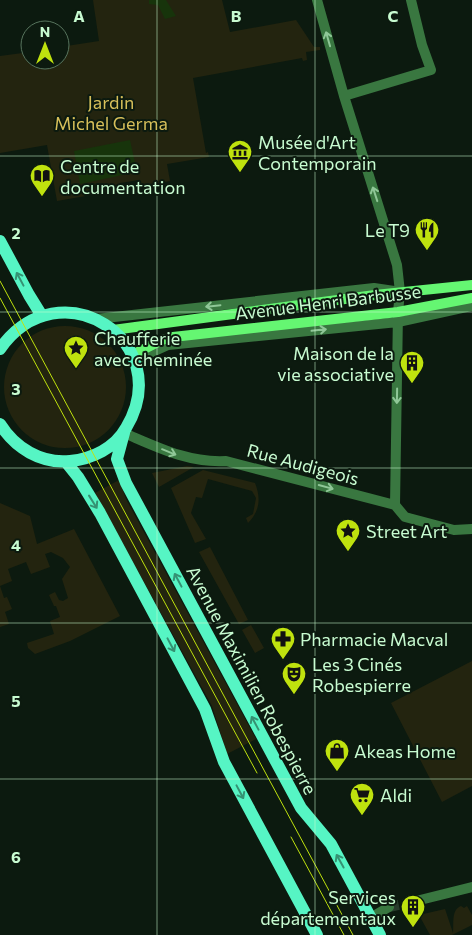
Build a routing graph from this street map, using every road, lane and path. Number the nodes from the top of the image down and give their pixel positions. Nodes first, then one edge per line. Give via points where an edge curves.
1 (317, 0) edge
2 (411, 0) edge
3 (344, 96) junction
4 (0, 241) edge
5 (472, 285) edge
6 (400, 292) junction
7 (472, 298) edge
8 (472, 306) edge
9 (42, 316) junction
10 (398, 317) junction
11 (96, 319) junction
12 (113, 330) junction
13 (0, 348) edge
14 (134, 359) junction
15 (2, 429) edge
16 (124, 433) junction
17 (66, 462) junction
18 (395, 505) junction
19 (472, 529) edge
20 (472, 887) edge
21 (412, 902) tunnel mouth
22 (389, 907) tunnel mouth
23 (377, 914) dead end
24 (317, 935) edge
25 (380, 935) edge

3 -> 1 street
2 - 3 street via 431,70
6 -> 3 street via 397,265
9 -> 4 main road
5 - 6 main road, Avenue Henri Barbusse
6 - 10 street
6 -> 11 street, Avenue Henri Barbusse via 374,288
6 - 12 main road, Avenue Henri Barbusse
7 - 10 main road, Avenue Henri Barbusse
8 - 10 street, Avenue Henri Barbusse
9 - 11 main road via 60,312
9 - 13 main road via 17,329
14 -> 10 street, Avenue Henri Barbusse via 168,345
10 -> 18 street
11 - 12 main road
12 - 14 main road
14 - 16 main road via 139,381 138,399
15 - 17 main road via 32,454
16 - 17 main road via 94,455
16 -> 18 street, Rue Audigeois via 176,455 204,461 226,461
25 -> 16 main road, Avenue Maximilien Robespierre via 330,844 296,800 126,483 117,459
17 -> 24 main road via 100,513 206,709 224,762
18 - 19 street, Rue Audigeois via 406,517 454,530
20 - 21 street
22 - 23 street

